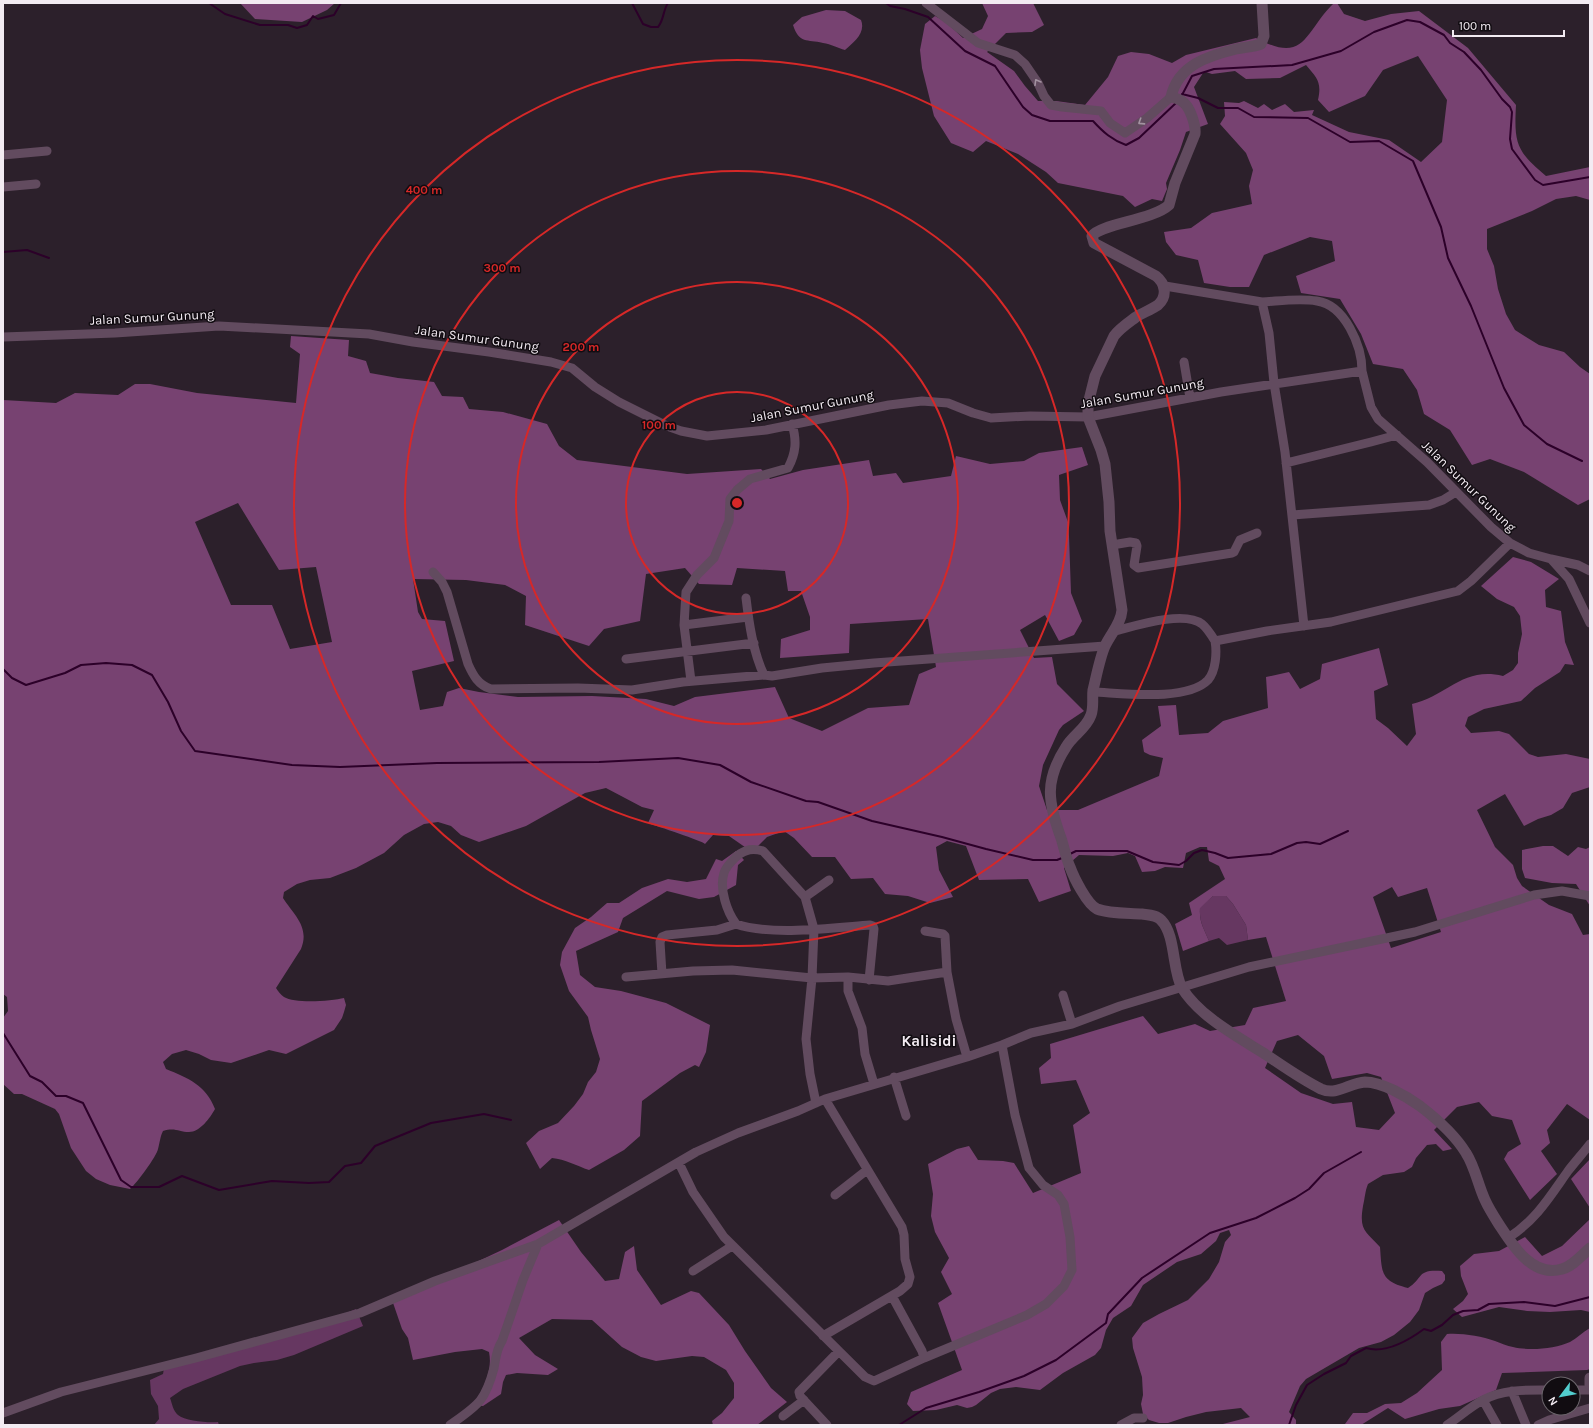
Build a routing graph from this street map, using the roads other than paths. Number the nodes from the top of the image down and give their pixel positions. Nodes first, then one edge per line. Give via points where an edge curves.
1 (926, 3) edge
2 (1262, 3) edge
3 (1177, 99) junction
4 (47, 152) dead end
5 (3, 155) edge
6 (36, 184) dead end
7 (3, 187) edge
8 (1165, 286) junction
9 (1262, 302) junction
10 (3, 337) edge
11 (1184, 362) dead end
12 (1362, 371) junction
13 (1274, 383) junction
14 (1190, 398) junction
15 (1088, 417) junction
16 (792, 424) junction
17 (1396, 435) junction
18 (1286, 463) junction
19 (1456, 492) junction
20 (1292, 515) junction
21 (1257, 533) dead end
22 (1510, 543) junction
23 (1112, 545) junction
24 (1551, 559) junction
25 (1578, 566) junction
26 (1590, 571) edge
27 (433, 572) dead end
28 (1569, 579) junction
29 (746, 598) dead end
30 (748, 617) junction
31 (1590, 623) edge
32 (684, 625) junction
33 (1304, 626) junction
34 (1115, 631) junction
35 (1215, 641) junction
36 (754, 643) junction
37 (1105, 646) junction
38 (687, 651) junction
39 (626, 659) dead end
40 (764, 675) junction
41 (691, 681) junction
42 (1093, 692) junction
43 (829, 880) dead end
44 (1590, 896) edge
45 (805, 897) junction
46 (736, 924) junction
47 (814, 929) junction
48 (925, 931) dead end
49 (947, 972) junction
50 (662, 974) junction
51 (626, 977) dead end
52 (812, 978) junction
53 (848, 978) junction
54 (869, 980) junction
55 (1182, 987) junction
56 (1062, 996) dead end
57 (1072, 1024) junction
58 (1002, 1046) junction
59 (966, 1057) junction
60 (894, 1077) junction
61 (874, 1084) junction
62 (820, 1101) junction
63 (906, 1116) dead end
64 (1590, 1144) edge
65 (679, 1163) junction
66 (867, 1170) junction
67 (835, 1196) dead end
68 (1508, 1238) junction
69 (538, 1244) junction
70 (732, 1246) junction
71 (1590, 1248) edge
72 (693, 1271) dead end
73 (892, 1296) junction
74 (823, 1336) junction
75 (839, 1351) junction
76 (924, 1358) junction
77 (1590, 1378) edge
78 (1590, 1385) edge
79 (1541, 1390) edge
80 (1512, 1391) junction
81 (804, 1400) junction
82 (1483, 1400) junction
83 (1590, 1408) edge
84 (3, 1413) edge
85 (782, 1416) dead end
86 (1143, 1418) dead end
87 (450, 1425) edge
88 (827, 1425) edge
89 (1121, 1425) edge
90 (1447, 1425) edge
91 (1497, 1425) edge
92 (1526, 1425) edge
93 (1538, 1425) edge

3 -> 1 street via 1125,133 1110,123 1101,111 1051,105 1025,64 1015,55 978,43
2 - 3 street via 1262,43 1199,61 1174,85
3 - 8 street via 1194,120 1196,127 1169,205 1159,212 1100,231 1092,236 1094,243 1156,276
4 - 5 street
6 - 7 street
8 - 9 street
8 - 15 street via 1163,299 1158,305 1136,317 1114,336 1095,376 1088,404
9 - 12 street via 1305,300 1331,306 1351,331 1362,357
9 - 13 street via 1269,333
10 - 16 street, Jalan Sumur Gunung via 219,326 369,334 551,362 572,368 619,402 667,426 694,434 707,436 766,430
11 - 14 street
12 - 13 street, Jalan Sumur Gunung
12 - 17 street, Jalan Sumur Gunung via 1371,407 1378,419
13 - 14 street, Jalan Sumur Gunung
13 - 18 street
14 - 15 street, Jalan Sumur Gunung
15 - 16 street, Jalan Sumur Gunung via 991,418 948,403 922,400
15 - 23 street via 1105,464
16 - 32 street via 796,444 788,468 750,479 730,499 729,521 714,558 697,575 686,592
17 - 18 street
17 - 19 street, Jalan Sumur Gunung
18 - 20 street
19 - 20 street via 1429,506
19 - 22 street, Jalan Sumur Gunung via 1490,527
20 - 33 street
21 - 23 street via 1240,540 1232,553 1138,568 1134,565 1138,546 1136,543
22 - 24 street, Jalan Sumur Gunung via 1529,553
22 - 33 street via 1458,591 1331,622
23 - 34 street via 1122,610
24 - 25 street, Jalan Sumur Gunung
24 - 28 street
25 - 26 street, Jalan Sumur Gunung
25 - 28 street
27 - 41 street via 447,592 468,664 483,687 632,690
28 - 31 street
29 - 30 street
30 - 32 street
30 - 36 street
32 - 38 street
33 - 35 street
34 - 35 street via 1150,622 1191,619 1203,624
34 - 37 street
35 - 42 street via 1217,648 1214,666 1208,679 1200,686 1173,694
36 - 38 street
36 - 40 street
37 - 40 street via 874,663
37 - 42 street
38 - 39 street
38 - 41 street
40 - 41 street
42 - 55 street via 1092,711 1087,724 1067,744 1050,782 1052,812 1069,867 1087,899 1095,908 1105,911 1150,915 1161,920 1170,939
43 - 45 street
44 - 55 street via 1562,891 1534,895 1415,932 1249,967
45 - 46 street via 763,851 756,849 743,852 729,863 723,882 724,893
45 - 47 street
46 - 47 street via 769,930
46 - 50 street via 717,930 662,937
47 - 52 street
47 - 54 street via 873,926
48 - 49 street via 945,936
49 - 54 street via 888,981
49 - 59 street
50 - 51 street
50 - 52 street via 732,970
52 - 53 street
52 - 62 street via 806,1039 810,1074
53 - 54 street
53 - 61 street via 848,991 862,1028 865,1054
55 - 57 street
55 - 68 street via 1215,1021 1321,1088 1335,1091 1358,1083 1375,1083 1420,1106 1452,1134 1466,1152 1485,1200
56 - 57 street
57 - 58 street via 1031,1033
58 - 59 street
58 - 76 street via 1015,1115 1029,1168 1064,1204 1072,1270 1064,1286 1046,1304 1027,1315
59 - 60 street
60 - 61 street
60 - 63 street
61 - 62 street
62 - 65 street via 696,1152
62 - 66 street
64 - 68 street via 1538,1214
65 - 69 street
65 - 70 street via 693,1192
66 - 67 street
66 - 73 street via 903,1230 910,1282
68 - 71 street via 1526,1260 1546,1269 1564,1269
69 - 84 street via 435,1281 360,1313 61,1392
69 - 87 street via 502,1341 497,1348 495,1365 486,1394 477,1405
70 - 72 street
70 - 74 street
73 - 74 street
73 - 76 street
74 - 75 street
75 - 76 street via 865,1377 874,1381
75 - 81 street via 800,1389 799,1394
77 - 78 street
79 - 80 street
80 - 82 street
80 - 92 street
81 - 85 street
81 - 88 street
82 - 90 street
82 - 91 street
83 - 93 street
86 - 89 street via 1134,1418

